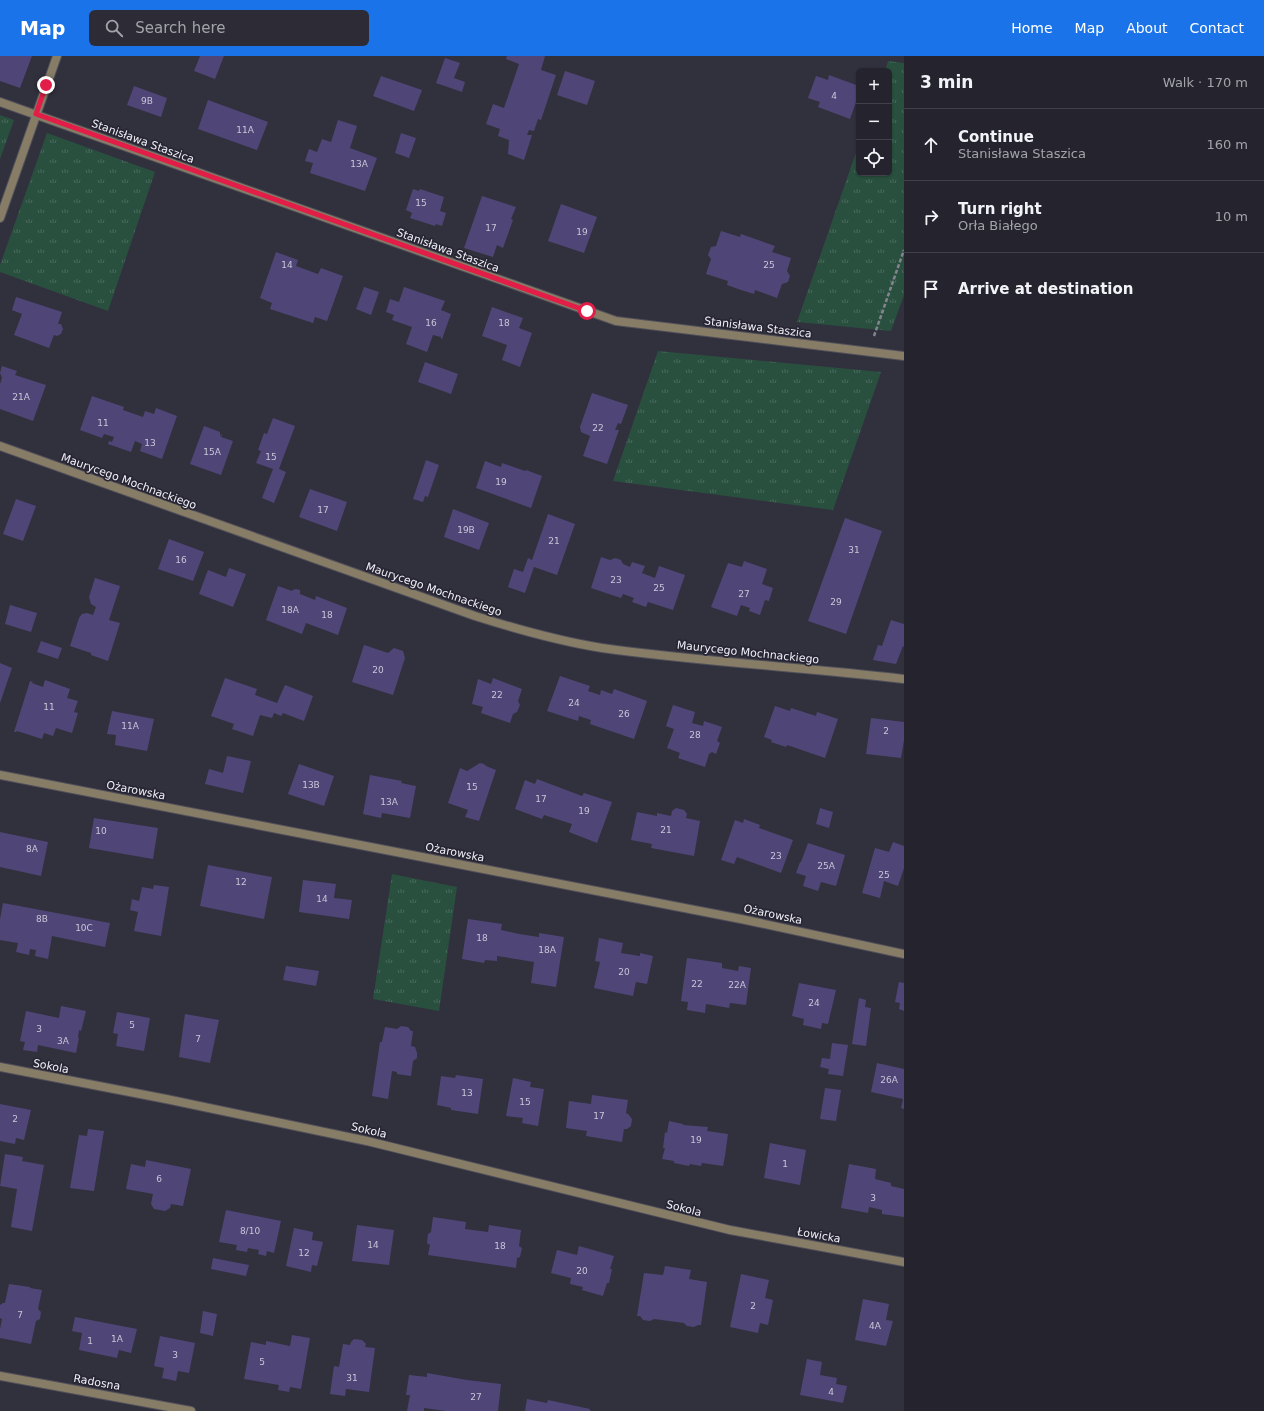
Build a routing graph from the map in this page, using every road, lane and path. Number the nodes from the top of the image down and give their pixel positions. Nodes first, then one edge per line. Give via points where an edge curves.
1 (57, 56) edge
2 (0, 102) edge
3 (36, 114) junction
4 (0, 218) edge
5 (904, 250) edge
6 (868, 351) junction
7 (904, 356) edge
8 (0, 446) edge
9 (904, 679) edge
10 (0, 775) edge
11 (904, 954) edge
12 (0, 1067) edge
13 (730, 1230) joint
14 (904, 1262) edge
15 (0, 1376) edge
16 (191, 1411) edge

1 - 3 street
2 - 3 street, Stanisława Staszica
3 - 4 street
3 - 6 street, Stanisława Staszica via 616,321
5 - 6 path
6 - 7 street, Stanisława Staszica
8 - 9 street, Maurycego Mochnackiego via 475,616 541,635 653,654
10 - 11 street, Ożarowska via 741,918
12 - 13 street, Sokola via 367,1141
13 - 14 street, Łowicka
15 - 16 street, Radosna

